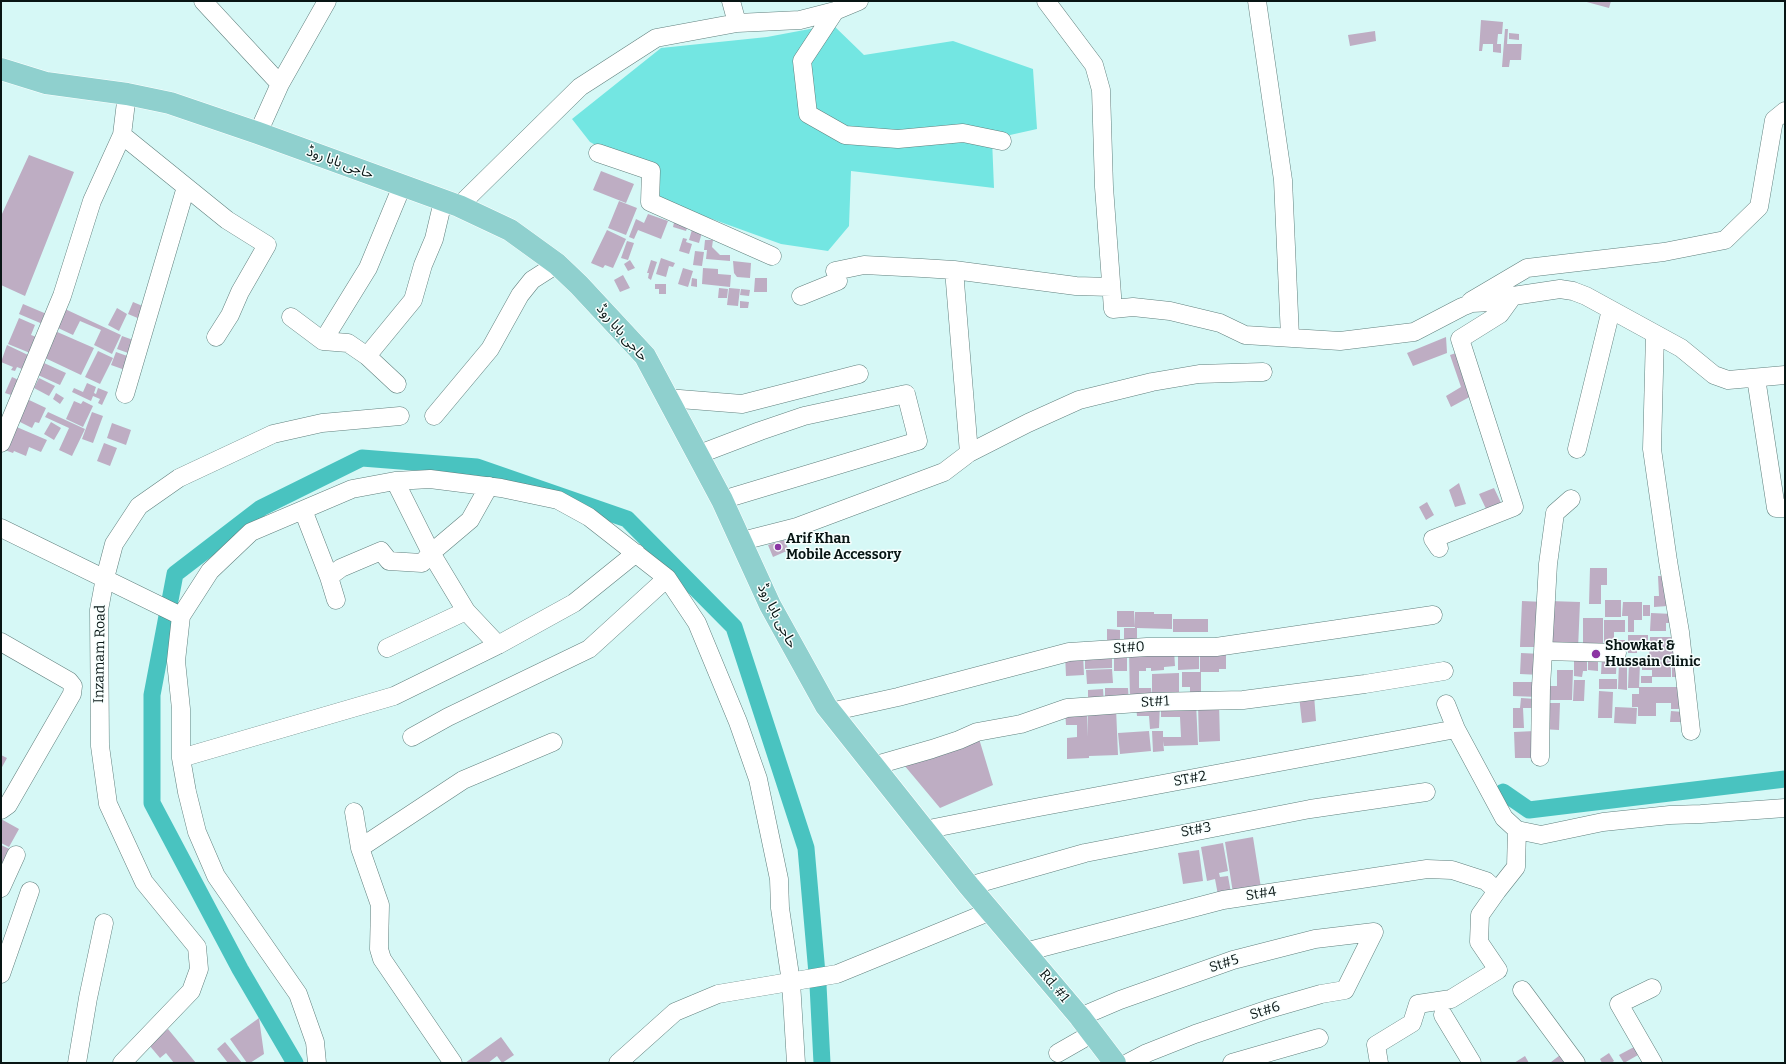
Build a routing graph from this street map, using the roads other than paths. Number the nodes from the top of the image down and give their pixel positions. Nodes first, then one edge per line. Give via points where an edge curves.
1 (203, 1) edge
2 (326, 1) edge
3 (731, 1) edge
4 (859, 1) edge
5 (1046, 1) edge
6 (1257, 1) edge
7 (835, 12) junction
8 (737, 22) junction
9 (1, 69) edge
10 (280, 84) junction
11 (127, 94) junction
12 (1785, 111) edge
13 (258, 133) junction
14 (122, 135) junction
15 (1002, 141) dead end
16 (598, 153) dead end
17 (402, 186) junction
18 (186, 187) junction
19 (451, 203) junction
20 (772, 256) dead end
21 (557, 264) junction
22 (954, 270) junction
23 (1111, 286) junction
24 (801, 296) dead end
25 (1513, 296) junction
26 (1462, 307) junction
27 (1611, 310) junction
28 (290, 317) dead end
29 (1655, 334) junction
30 (216, 337) dead end
31 (1290, 337) junction
32 (324, 340) junction
33 (367, 356) junction
34 (1263, 372) dead end
35 (859, 374) dead end
36 (1785, 375) edge
37 (1756, 378) junction
38 (397, 384) dead end
39 (125, 394) dead end
40 (667, 398) junction
41 (400, 416) dead end
42 (434, 416) dead end
43 (1, 443) edge
44 (1577, 448) dead end
45 (969, 453) junction
46 (697, 455) junction
47 (395, 481) junction
48 (489, 486) junction
49 (1571, 499) dead end
50 (722, 500) junction
51 (1785, 508) edge
52 (303, 510) junction
53 (1, 528) edge
54 (742, 541) junction
55 (1439, 548) dead end
56 (431, 553) junction
57 (636, 553) junction
58 (329, 577) junction
59 (105, 578) junction
60 (667, 578) junction
61 (336, 600) dead end
62 (466, 611) junction
63 (1433, 615) dead end
64 (181, 616) junction
65 (1, 642) edge
66 (498, 645) junction
67 (387, 648) dead end
68 (1544, 652) junction
69 (1617, 653) dead end
70 (1444, 672) dead end
71 (1446, 704) dead end
72 (830, 712) junction
73 (1456, 729) junction
74 (1691, 731) dead end
75 (412, 737) dead end
76 (553, 742) dead end
77 (1540, 756) dead end
78 (181, 758) junction
79 (873, 766) junction
80 (1426, 792) dead end
81 (1785, 808) edge
82 (1, 810) edge
83 (354, 812) dead end
84 (924, 830) junction
85 (1517, 830) junction
86 (360, 848) junction
87 (16, 855) dead end
88 (969, 886) junction
89 (1, 888) edge
90 (30, 891) dead end
91 (1497, 891) junction
92 (991, 912) junction
93 (104, 923) dead end
94 (1374, 932) joint
95 (1025, 952) junction
96 (1, 974) edge
97 (793, 982) junction
98 (1652, 988) dead end
99 (1522, 990) dead end
100 (1444, 1015) dead end
101 (1086, 1025) junction
102 (1319, 1038) dead end
103 (1058, 1053) dead end
104 (130, 1060) edge
105 (78, 1063) edge
106 (317, 1063) edge
107 (453, 1063) edge
108 (618, 1063) edge
109 (796, 1063) edge
110 (1115, 1063) edge
111 (1128, 1063) edge
112 (1232, 1063) edge
113 (1379, 1063) edge
114 (1472, 1063) edge
115 (1576, 1063) edge
116 (1653, 1063) edge

1 - 10 street
2 - 10 street
3 - 8 street
4 - 7 street
5 - 23 street via 1094,65 1101,90
6 - 31 street via 1283,180
7 - 8 street via 800,20
7 - 15 street via 802,61 808,114 845,135 898,139 963,134
8 - 19 street via 656,38 580,87
9 - 11 main road, حاجی بابا روڈ via 46,83
10 - 13 street
11 - 13 main road, حاجی بابا روڈ via 170,103
11 - 14 street
12 - 26 street via 1774,120 1759,207 1725,240 1664,252 1527,268
13 - 17 main road, حاجی بابا روڈ
14 - 18 street
14 - 43 street via 92,201 62,296
16 - 20 street via 651,171 650,202
17 - 19 main road, حاجی بابا روڈ
17 - 32 street via 368,268
18 - 30 street via 227,220 267,245
18 - 39 street
19 - 21 main road, حاجی بابا روڈ via 510,230
19 - 33 street via 423,265 413,300
21 - 40 main road, حاجی بابا روڈ via 645,356
21 - 42 street via 532,280 520,295 490,349
22 - 23 street via 1076,286
22 - 24 street via 864,265 836,276
22 - 45 street
23 - 31 street via 1113,309 1133,307 1170,311 1220,323 1246,335
25 - 26 street
25 - 27 street via 1560,289 1573,291
25 - 55 street via 1500,314 1460,339 1514,507 1434,539
26 - 31 street via 1414,332 1340,341
27 - 29 street
27 - 44 street
28 - 32 street
29 - 37 street via 1681,348 1714,375 1728,380
29 - 74 street via 1652,449 1680,632
32 - 33 street via 348,343
33 - 38 street
34 - 45 street via 1199,374 1160,380 1079,400
35 - 40 street via 742,404
36 - 37 street
37 - 51 street via 1776,508
40 - 46 main road, حاجی بابا روڈ
41 - 59 street, Inzamam Road via 322,423 273,434 179,478 139,506 114,544
45 - 54 street via 944,472 797,527
46 - 50 main road, حاجی بابا روڈ
46 - 50 street via 804,416 906,394 918,442
47 - 48 street via 430,479
47 - 52 street via 352,489
47 - 56 street
48 - 56 street via 470,520
48 - 57 street via 558,500 589,516
49 - 68 street via 1555,513 1548,564
50 - 54 main road, حاجی بابا روڈ
52 - 58 street
52 - 64 street via 251,532 210,571
53 - 59 street
54 - 72 main road, حاجی بابا روڈ via 770,605
56 - 58 street via 422,564 389,561 381,551 341,568
56 - 62 street
57 - 60 street
57 - 66 street via 574,603
58 - 61 street
59 - 64 street
59 - 104 street, Inzamam Road via 99,610 100,746 108,804 144,882 196,946 199,969 191,991
60 - 75 street via 589,649
60 - 97 street via 702,630 758,780 779,879 780,908
62 - 66 street
62 - 67 street
63 - 72 street, St#0 via 1216,647 1147,647 1070,652
64 - 78 street via 176,661 181,709
65 - 82 street via 69,681 73,686 72,694 8,805
66 - 78 street via 394,696
68 - 69 street
68 - 77 street
70 - 79 street, St#1 via 1243,700 1152,702 1067,708 1021,724 977,732 939,747
71 - 73 street
72 - 79 main road, حاجی بابا روڈ
73 - 84 street, ST#2
73 - 85 street via 1504,818
76 - 86 street via 463,780
78 - 106 street via 197,832 216,876 298,994 315,1042
79 - 84 main road, حاجی بابا روڈ
80 - 88 street, St#3 via 1310,809 1100,850
81 - 85 street via 1603,822 1541,835
83 - 86 street
84 - 88 main road, حاجی بابا روڈ
85 - 91 street via 1516,867
86 - 107 street via 380,905 379,949 382,959
87 - 89 street
88 - 92 main road, حاجی بابا روڈ
90 - 96 street
91 - 95 street, St#4 via 1486,881 1452,870 1427,869 1223,900
91 - 113 street via 1480,915 1479,942 1498,970 1451,999 1418,1004 1412,1023 1376,1045
92 - 95 main road, Rd. #1
92 - 97 street via 840,973
93 - 105 street via 88,998
94 - 101 street, St#5 via 1315,939 1232,960 1120,1000
94 - 111 street, St#6 via 1345,990 1269,1009 1195,1034
95 - 101 main road, Rd. #1
97 - 108 street via 718,994 674,1012
97 - 109 street
98 - 116 street via 1619,1004
99 - 115 street
100 - 114 street
101 - 103 street, St#5
101 - 110 main road, Rd. #1
102 - 112 street

